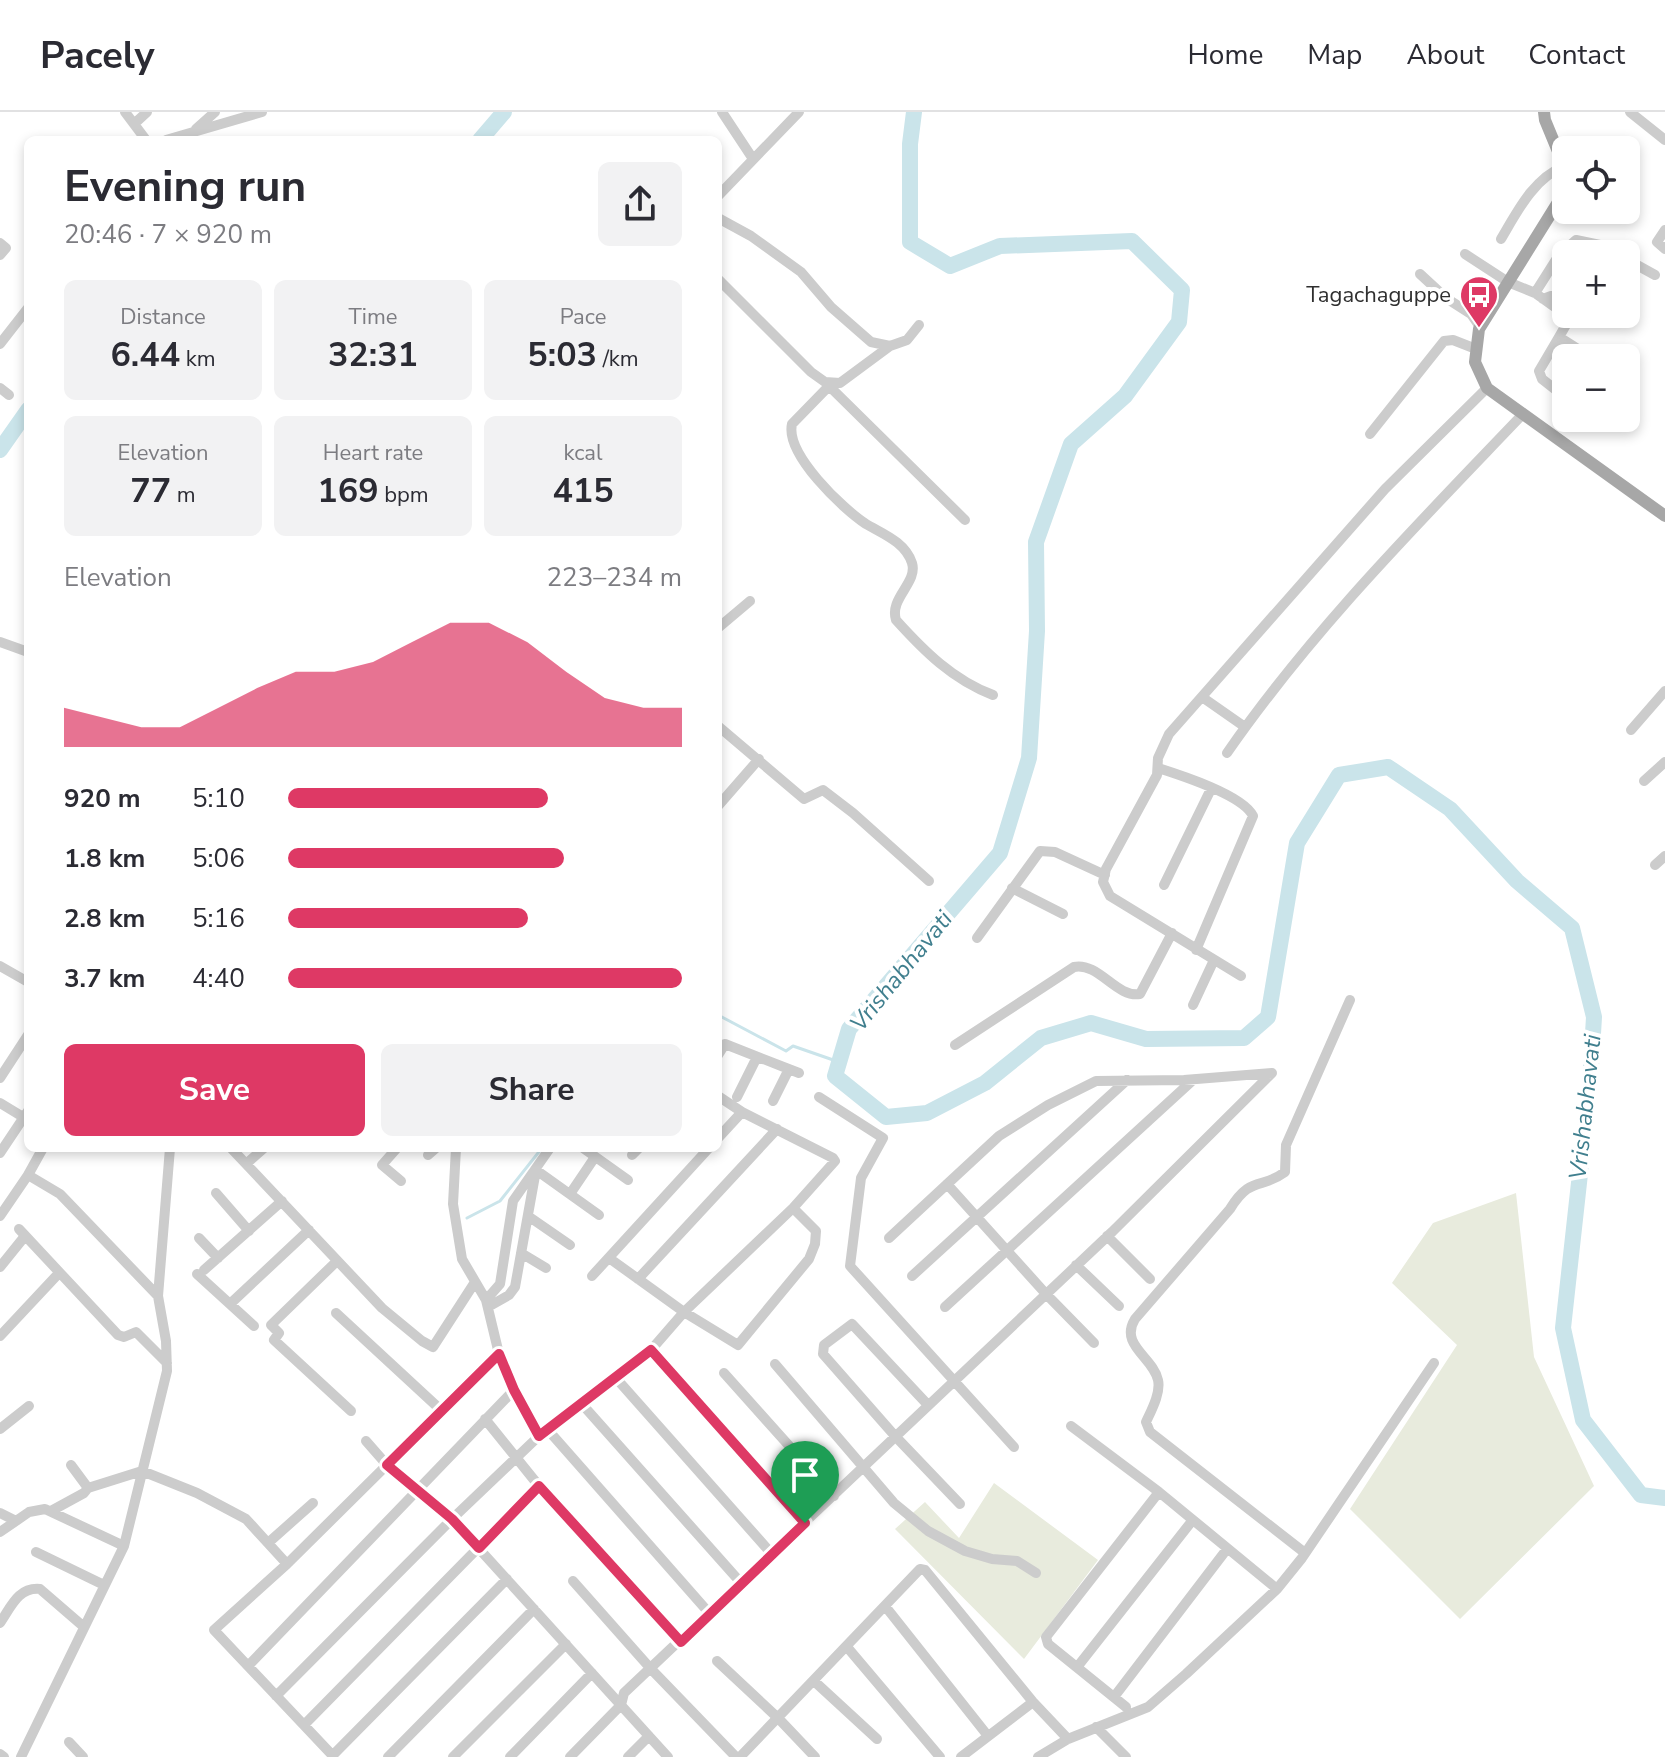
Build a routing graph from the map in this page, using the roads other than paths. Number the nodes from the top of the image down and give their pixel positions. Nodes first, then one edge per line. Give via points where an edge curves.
1 (125, 112) edge
2 (147, 112) edge
3 (215, 112) edge
4 (262, 112) edge
5 (722, 112) edge
6 (799, 112) edge
7 (1544, 112) edge
8 (1630, 112) edge
9 (134, 124) junction
10 (193, 132) junction
11 (143, 136) edge
12 (180, 136) edge
13 (1552, 137) edge
14 (1665, 140) edge
15 (753, 159) junction
16 (1552, 172) edge
17 (722, 192) edge
18 (1552, 212) edge
19 (722, 220) edge
20 (1665, 230) edge
21 (1501, 239) dead end
22 (0, 243) edge
23 (1665, 249) edge
24 (1465, 254) dead end
25 (0, 255) edge
26 (1640, 267) edge
27 (1552, 269) edge
28 (1420, 274) dead end
29 (1655, 275) dead end
30 (1508, 282) junction
31 (722, 283) edge
32 (1539, 296) junction
33 (1552, 296) edge
34 (24, 313) edge
35 (919, 325) dead end
36 (1480, 327) junction
37 (1559, 337) junction
38 (0, 344) edge
39 (1555, 344) edge
40 (1570, 344) edge
41 (890, 346) junction
42 (1476, 349) junction
43 (1552, 349) edge
44 (827, 384) junction
45 (1552, 387) edge
46 (1487, 388) junction
47 (1523, 414) junction
48 (1370, 434) dead end
49 (1663, 510) edge
50 (965, 520) dead end
51 (750, 601) dead end
52 (722, 625) edge
53 (0, 642) edge
54 (24, 651) edge
55 (1665, 691) edge
56 (993, 695) dead end
57 (1202, 697) junction
58 (1245, 727) junction
59 (722, 729) edge
60 (1631, 730) dead end
61 (1227, 753) dead end
62 (759, 759) junction
63 (1665, 762) edge
64 (1158, 768) junction
65 (1644, 781) dead end
66 (1211, 789) junction
67 (722, 801) edge
68 (1665, 856) edge
69 (1655, 865) dead end
70 (1105, 875) junction
71 (929, 881) dead end
72 (1164, 885) dead end
73 (1012, 888) junction
74 (1063, 914) dead end
75 (1172, 933) junction
76 (977, 938) dead end
77 (1196, 950) junction
78 (1214, 960) junction
79 (2, 971) edge
80 (1241, 976) dead end
81 (24, 980) edge
82 (1350, 1000) dead end
83 (1193, 1005) dead end
84 (24, 1041) edge
85 (955, 1045) dead end
86 (722, 1049) edge
87 (757, 1057) junction
88 (0, 1078) edge
89 (1127, 1080) junction
90 (1193, 1080) junction
91 (737, 1097) dead end
92 (819, 1097) dead end
93 (722, 1099) edge
94 (773, 1101) dead end
95 (0, 1103) edge
96 (742, 1112) junction
97 (24, 1115) edge
98 (24, 1120) edge
99 (777, 1129) junction
100 (722, 1134) edge
101 (41, 1152) edge
102 (170, 1152) edge
103 (235, 1152) edge
104 (260, 1152) edge
105 (393, 1152) edge
106 (456, 1152) edge
107 (547, 1152) edge
108 (588, 1152) edge
109 (705, 1152) edge
110 (0, 1153) edge
111 (595, 1157) junction
112 (246, 1164) junction
113 (536, 1170) junction
114 (28, 1175) junction
115 (628, 1180) dead end
116 (401, 1181) dead end
117 (947, 1184) junction
118 (216, 1193) dead end
119 (570, 1194) junction
120 (282, 1201) junction
121 (793, 1208) junction
122 (599, 1215) dead end
123 (0, 1216) edge
124 (528, 1216) junction
125 (976, 1218) junction
126 (309, 1230) junction
127 (249, 1231) junction
128 (1107, 1236) junction
129 (199, 1238) dead end
130 (889, 1238) dead end
131 (570, 1245) dead end
132 (1007, 1250) junction
133 (521, 1253) junction
134 (218, 1258) junction
135 (609, 1258) junction
136 (337, 1261) junction
137 (1076, 1265) junction
138 (0, 1267) edge
139 (546, 1268) dead end
140 (59, 1273) junction
141 (592, 1276) dead end
142 (912, 1276) dead end
143 (638, 1279) junction
144 (1150, 1279) dead end
145 (475, 1282) junction
146 (1046, 1294) junction
147 (158, 1296) junction
148 (230, 1304) junction
149 (487, 1304) junction
150 (1119, 1306) dead end
151 (945, 1307) dead end
152 (684, 1312) junction
153 (336, 1313) dead end
154 (254, 1326) dead end
155 (0, 1336) edge
156 (1094, 1343) dead end
157 (651, 1350) junction
158 (499, 1354) junction
159 (167, 1363) junction
160 (1434, 1363) dead end
161 (775, 1364) dead end
162 (724, 1373) dead end
163 (615, 1377) junction
164 (954, 1379) junction
165 (514, 1390) junction
166 (581, 1403) junction
167 (928, 1405) junction
168 (29, 1406) dead end
169 (351, 1411) dead end
170 (442, 1411) junction
171 (485, 1419) junction
172 (1071, 1426) dead end
173 (0, 1429) edge
174 (544, 1433) junction
175 (895, 1437) junction
176 (366, 1441) dead end
177 (1014, 1447) dead end
178 (516, 1459) junction
179 (71, 1465) dead end
180 (387, 1465) junction
181 (864, 1468) junction
182 (142, 1471) junction
183 (539, 1486) junction
184 (88, 1488) junction
185 (418, 1489) junction
186 (1159, 1492) junction
187 (834, 1496) junction
188 (313, 1503) dead end
189 (960, 1504) dead end
190 (51, 1511) junction
191 (0, 1513) edge
192 (452, 1519) junction
193 (16, 1521) junction
194 (1192, 1521) junction
195 (805, 1523) junction
196 (0, 1532) edge
197 (268, 1543) junction
198 (124, 1546) junction
199 (479, 1548) junction
200 (1227, 1549) junction
201 (36, 1552) dead end
202 (771, 1553) junction
203 (1305, 1553) junction
204 (287, 1564) junction
205 (1036, 1573) dead end
206 (507, 1579) junction
207 (573, 1581) dead end
208 (742, 1584) junction
209 (104, 1585) junction
210 (1277, 1589) junction
211 (885, 1606) junction
212 (534, 1609) junction
213 (710, 1614) junction
214 (0, 1623) edge
215 (84, 1627) junction
216 (681, 1642) junction
217 (566, 1644) junction
218 (847, 1647) junction
219 (717, 1661) dead end
220 (248, 1666) junction
221 (1078, 1666) junction
222 (651, 1669) junction
223 (592, 1673) junction
224 (814, 1681) junction
225 (276, 1696) junction
226 (1114, 1697) junction
227 (1033, 1702) junction
228 (621, 1705) junction
229 (1126, 1707) dead end
230 (779, 1719) junction
231 (304, 1725) junction
232 (1096, 1727) junction
233 (649, 1736) junction
234 (988, 1736) junction
235 (877, 1739) dead end
236 (1068, 1739) junction
237 (69, 1742) dead end
238 (333, 1756) edge
239 (21, 1757) edge
240 (83, 1757) edge
241 (388, 1757) edge
242 (453, 1757) edge
243 (510, 1757) edge
244 (570, 1757) edge
245 (628, 1757) edge
246 (667, 1757) edge
247 (738, 1757) edge
248 (815, 1757) edge
249 (940, 1757) edge
250 (961, 1757) edge
251 (1038, 1757) edge
252 (1126, 1757) edge

1 - 9 street
2 - 9 street
3 - 10 street
4 - 10 street
5 - 15 street
6 - 15 street
7 - 13 main road
8 - 14 street
9 - 11 street
10 - 12 street
15 - 17 street
16 - 21 street via 1523,201
18 - 30 main road
19 - 41 street via 801,272 871,342
20 - 23 street via 1657,242
22 - 25 street via 6,248
24 - 30 street
26 - 29 street
27 - 32 street
28 - 36 street
30 - 32 street
30 - 36 main road
31 - 44 street
32 - 33 street
32 - 37 street via 1570,318
34 - 38 street
35 - 41 street via 907,340
36 - 42 main road
37 - 39 street
37 - 40 street
41 - 44 street via 840,383
42 - 46 main road via 1475,362
42 - 48 street via 1444,341
43 - 45 street via 1539,371
44 - 50 street
44 - 56 street via 792,424 799,452 814,477 865,523 891,537 912,561 896,602 896,620 968,686
46 - 47 main road
46 - 57 street via 1385,489
47 - 49 main road
47 - 58 street via 1354,592
51 - 52 street
53 - 54 street
55 - 60 street
57 - 58 street
57 - 64 street via 1169,734
58 - 61 street
59 - 62 street
62 - 67 street
62 - 71 street via 804,799 823,790
63 - 65 street
64 - 66 street
64 - 70 street
66 - 72 street
66 - 77 street via 1241,803 1253,816
68 - 69 street
70 - 73 street via 1055,852 1040,851
70 - 75 street via 1110,896
73 - 74 street
73 - 76 street
75 - 77 street
75 - 85 street via 1140,994 1129,994 1086,967 1074,967
77 - 78 street
78 - 80 street
78 - 83 street
79 - 81 street
82 - 203 street via 1286,1145 1285,1172 1240,1192 1130,1331 1159,1383 1146,1422 1150,1432
84 - 88 street
86 - 87 street via 725,1044
87 - 91 street
87 - 94 street via 794,1071
89 - 90 street
89 - 117 street via 1096,1081 1048,1105 999,1136
89 - 125 street
90 - 128 street via 1272,1073
90 - 132 street
92 - 164 street via 883,1138 861,1178 850,1266
93 - 96 street
95 - 97 street
96 - 99 street
96 - 100 street
98 - 110 street
99 - 121 street via 835,1159
99 - 143 street
101 - 114 street
102 - 147 street
103 - 112 street
104 - 112 street
105 - 116 street via 382,1165
106 - 145 street via 453,1204 462,1259
107 - 113 street
108 - 111 street
109 - 135 street
111 - 115 street
111 - 119 street
112 - 120 street
113 - 119 street
113 - 124 street
113 - 149 street via 513,1201 500,1284
114 - 123 street
114 - 147 street via 60,1194
117 - 125 street
117 - 130 street
118 - 127 street
119 - 122 street
120 - 126 street
120 - 127 street
121 - 152 street
121 - 152 street via 816,1231 809,1259 738,1345
124 - 131 street
124 - 133 street
125 - 132 street
125 - 142 street
126 - 136 street
126 - 148 street
127 - 134 street
128 - 137 street
128 - 144 street
129 - 134 street
132 - 146 street
132 - 151 street
133 - 139 street
133 - 149 street via 515,1287
134 - 148 street via 201,1272
135 - 141 street
135 - 143 street
136 - 145 street via 382,1308 433,1347
136 - 169 street via 271,1325 279,1333 274,1340
137 - 146 street
137 - 150 street
138 - 140 street via 22,1232
140 - 155 street
140 - 159 street via 118,1335 136,1332
143 - 152 street
145 - 149 street
146 - 156 street
146 - 164 street
147 - 159 street
148 - 154 street
149 - 158 street
152 - 157 street
153 - 170 street
157 - 163 street
157 - 195 street
158 - 165 street
158 - 170 street
159 - 182 street
160 - 203 street
161 - 181 street
162 - 187 street
163 - 166 street
163 - 202 street
164 - 167 street
164 - 177 street
165 - 171 street
165 - 174 street
166 - 174 street
166 - 208 street
167 - 175 street
167 - 175 street via 852,1324 824,1345 823,1354
168 - 173 street
170 - 180 street
171 - 178 street
171 - 185 street
172 - 186 street
174 - 178 street
174 - 213 street
175 - 181 street
175 - 189 street
176 - 180 street
178 - 183 street
178 - 192 street
179 - 184 street
180 - 185 street
180 - 204 street
181 - 187 street
181 - 205 street via 928,1531 965,1551 1017,1561
182 - 184 street
182 - 197 street via 246,1519
182 - 198 street
183 - 199 street
183 - 216 street
184 - 190 street
185 - 192 street
185 - 220 street
186 - 194 street
186 - 221 street via 1046,1637
187 - 195 street
188 - 197 street
190 - 193 street via 32,1511
190 - 198 street
191 - 193 street
192 - 199 street
192 - 225 street
193 - 196 street
194 - 200 street
194 - 221 street
195 - 202 street
197 - 204 street
198 - 209 street
199 - 206 street
199 - 231 street
200 - 210 street
200 - 226 street
201 - 209 street
202 - 208 street
203 - 210 street
204 - 220 street via 214,1630
206 - 212 street
206 - 238 street
207 - 222 street
208 - 213 street
209 - 215 street
210 - 232 street via 1148,1707
211 - 218 street
211 - 227 street via 920,1569 925,1570
211 - 234 street
212 - 217 street
212 - 241 street
213 - 216 street
214 - 215 street via 20,1593 38,1588
215 - 239 street
216 - 222 street
217 - 223 street
217 - 242 street
218 - 224 street
218 - 249 street
219 - 230 street
220 - 225 street
221 - 226 street
222 - 228 street via 624,1693
222 - 247 street
223 - 228 street
223 - 243 street
224 - 230 street
224 - 235 street
225 - 231 street
226 - 229 street
227 - 234 street
227 - 236 street
228 - 233 street
228 - 244 street
230 - 247 street
230 - 248 street
231 - 238 street
232 - 236 street
232 - 252 street
233 - 245 street
233 - 246 street
234 - 250 street
236 - 251 street
237 - 240 street

